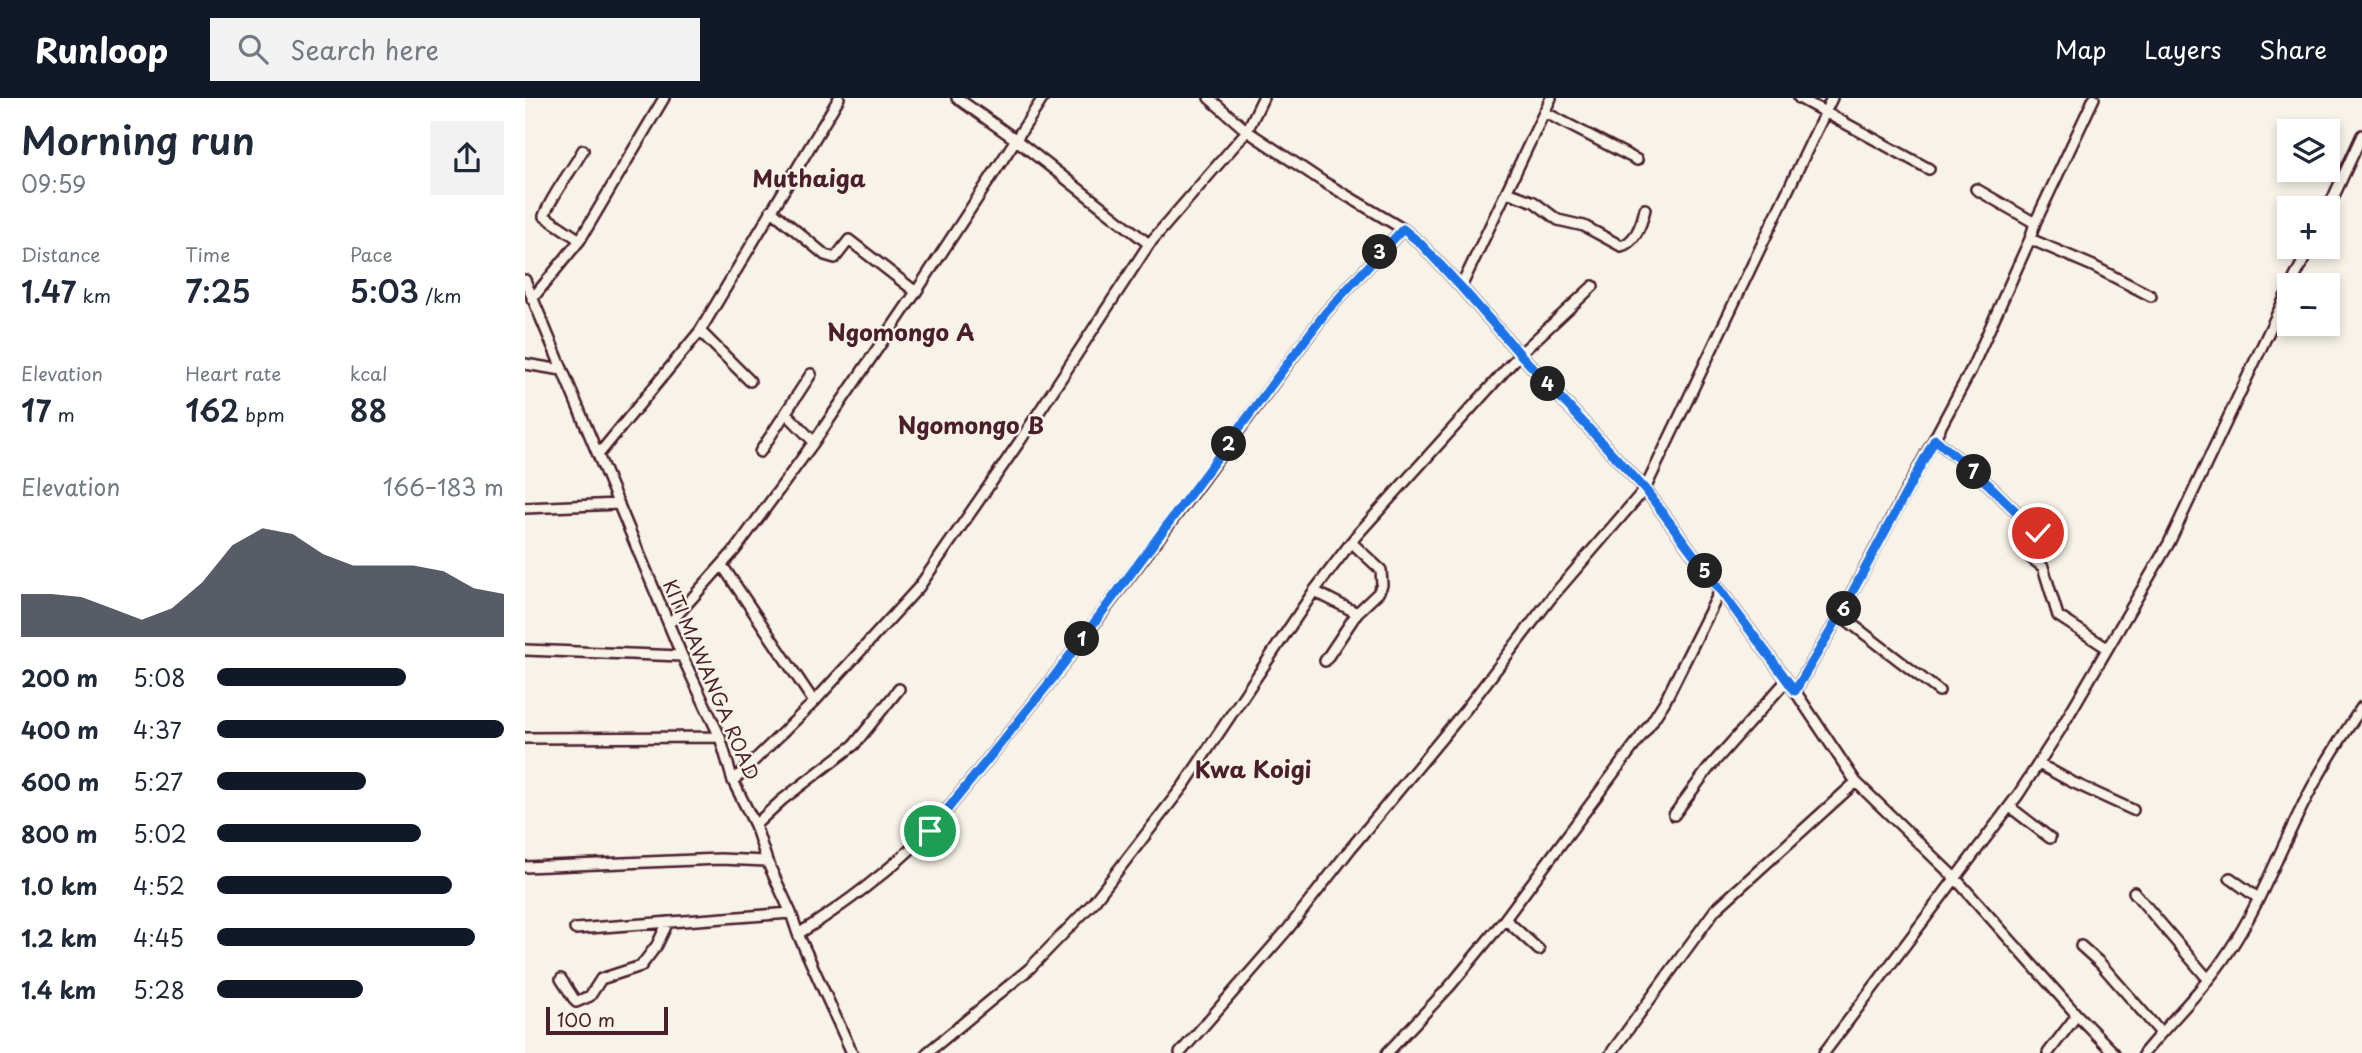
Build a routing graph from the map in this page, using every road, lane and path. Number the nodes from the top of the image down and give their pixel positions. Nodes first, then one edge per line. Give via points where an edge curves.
1 (664, 98) edge
2 (839, 98) edge
3 (957, 98) edge
4 (1043, 98) edge
5 (1209, 98) edge
6 (1263, 98) edge
7 (1551, 98) edge
8 (1799, 98) edge
9 (1832, 98) edge
10 (2094, 98) edge
11 (1826, 111) junction
12 (1544, 113) junction
13 (1247, 131) junction
14 (2362, 135) edge
15 (1016, 139) junction
16 (583, 150) dead end
17 (1637, 160) dead end
18 (1929, 169) dead end
19 (1976, 190) dead end
20 (1507, 192) junction
21 (2334, 196) edge
22 (1646, 209) dead end
23 (771, 211) junction
24 (2035, 223) junction
25 (1403, 229) junction
26 (2030, 239) junction
27 (580, 240) junction
28 (1149, 244) junction
29 (525, 280) edge
30 (1593, 286) dead end
31 (1461, 287) junction
32 (916, 292) junction
33 (2151, 296) dead end
34 (532, 299) junction
35 (2277, 315) edge
36 (700, 331) junction
37 (1520, 354) junction
38 (525, 364) edge
39 (562, 370) junction
40 (811, 374) dead end
41 (750, 381) dead end
42 (786, 413) junction
43 (1935, 439) junction
44 (814, 442) junction
45 (760, 453) dead end
46 (598, 455) junction
47 (1645, 489) junction
48 (618, 504) junction
49 (525, 508) edge
50 (1351, 542) junction
51 (722, 565) junction
52 (1720, 591) junction
53 (1314, 592) junction
54 (1357, 613) junction
55 (1840, 615) junction
56 (669, 624) junction
57 (2107, 648) junction
58 (525, 650) edge
59 (682, 656) junction
60 (1325, 661) dead end
61 (1787, 680) junction
62 (899, 689) dead end
63 (1795, 691) junction
64 (1939, 691) dead end
65 (814, 702) junction
66 (2362, 706) edge
67 (720, 737) junction
68 (525, 738) edge
69 (2039, 764) junction
70 (733, 781) junction
71 (1856, 782) junction
72 (2010, 807) junction
73 (2133, 810) dead end
74 (1674, 815) dead end
75 (755, 825) junction
76 (2049, 838) dead end
77 (767, 861) junction
78 (525, 867) edge
79 (2230, 878) dead end
80 (1957, 879) junction
81 (2134, 892) dead end
82 (2258, 898) junction
83 (791, 913) junction
84 (1505, 919) junction
85 (668, 922) junction
86 (575, 929) dead end
87 (797, 934) junction
88 (2081, 946) dead end
89 (1539, 950) dead end
90 (561, 979) dead end
91 (2208, 979) junction
92 (2077, 1014) junction
93 (2161, 1033) junction
94 (852, 1053) edge
95 (927, 1053) edge
96 (1180, 1053) edge
97 (1387, 1053) edge
98 (1611, 1053) edge
99 (1824, 1053) edge
100 (2048, 1053) edge
101 (2114, 1053) edge
102 (2144, 1053) edge

1 - 27 street
2 - 23 street
3 - 15 street
4 - 15 street
5 - 13 street
6 - 13 street
7 - 12 street
8 - 11 street
9 - 11 street
10 - 24 street
11 - 18 street
11 - 47 street
12 - 17 street
12 - 20 street
13 - 25 street
13 - 28 street
14 - 21 street
15 - 28 street
15 - 32 street
16 - 27 street via 544,216
19 - 24 street
20 - 22 street via 1621,246 1635,236
20 - 31 street
23 - 32 street via 825,256 835,258 849,240
23 - 36 street
24 - 26 street
25 - 31 street
25 - 87 street via 1326,312 1050,682 930,831 839,909
26 - 33 street
26 - 43 street
27 - 34 street
28 - 65 street via 919,587
29 - 34 street, KITI MAWANGA ROAD
30 - 37 street
31 - 37 street
32 - 44 street
34 - 39 street, KITI MAWANGA ROAD
35 - 57 street via 2169,543
36 - 41 street
36 - 46 street
37 - 47 street
37 - 50 street
38 - 39 street
39 - 46 street, KITI MAWANGA ROAD
40 - 42 street
42 - 44 street
42 - 45 street
43 - 55 street
43 - 57 street via 2038,533 2031,558 2043,567 2058,616
44 - 51 street
46 - 48 street, KITI MAWANGA ROAD
47 - 52 street
47 - 96 street via 1551,598 1288,929
48 - 49 street
48 - 56 street, KITI MAWANGA ROAD
50 - 53 street
50 - 54 street via 1383,576 1378,593
51 - 56 street
51 - 65 street
52 - 61 street
52 - 84 street via 1651,723
53 - 54 street
53 - 95 street via 1184,785 1092,904 1029,969
54 - 60 street
55 - 63 street
55 - 64 street
56 - 59 street, KITI MAWANGA ROAD
57 - 69 street
58 - 59 street
59 - 67 street, KITI MAWANGA ROAD
61 - 63 street
61 - 74 street
62 - 75 street via 854,745
63 - 71 street
65 - 70 street
66 - 82 street via 2298,816
67 - 68 street
67 - 70 street, KITI MAWANGA ROAD
69 - 72 street
69 - 73 street
70 - 75 street, KITI MAWANGA ROAD
71 - 80 street
71 - 98 street via 1715,910
72 - 76 street
72 - 80 street
75 - 77 street, KITI MAWANGA ROAD
77 - 78 street
77 - 83 street, KITI MAWANGA ROAD
79 - 82 street
80 - 92 street
80 - 99 street
81 - 91 street
82 - 91 street
83 - 85 street
83 - 87 street, KITI MAWANGA ROAD
84 - 89 street
84 - 97 street
85 - 86 street
85 - 90 street via 641,966 601,979 590,996 576,1002
87 - 94 street, KITI MAWANGA ROAD
88 - 93 street
91 - 93 street
92 - 100 street
92 - 101 street
93 - 102 street

